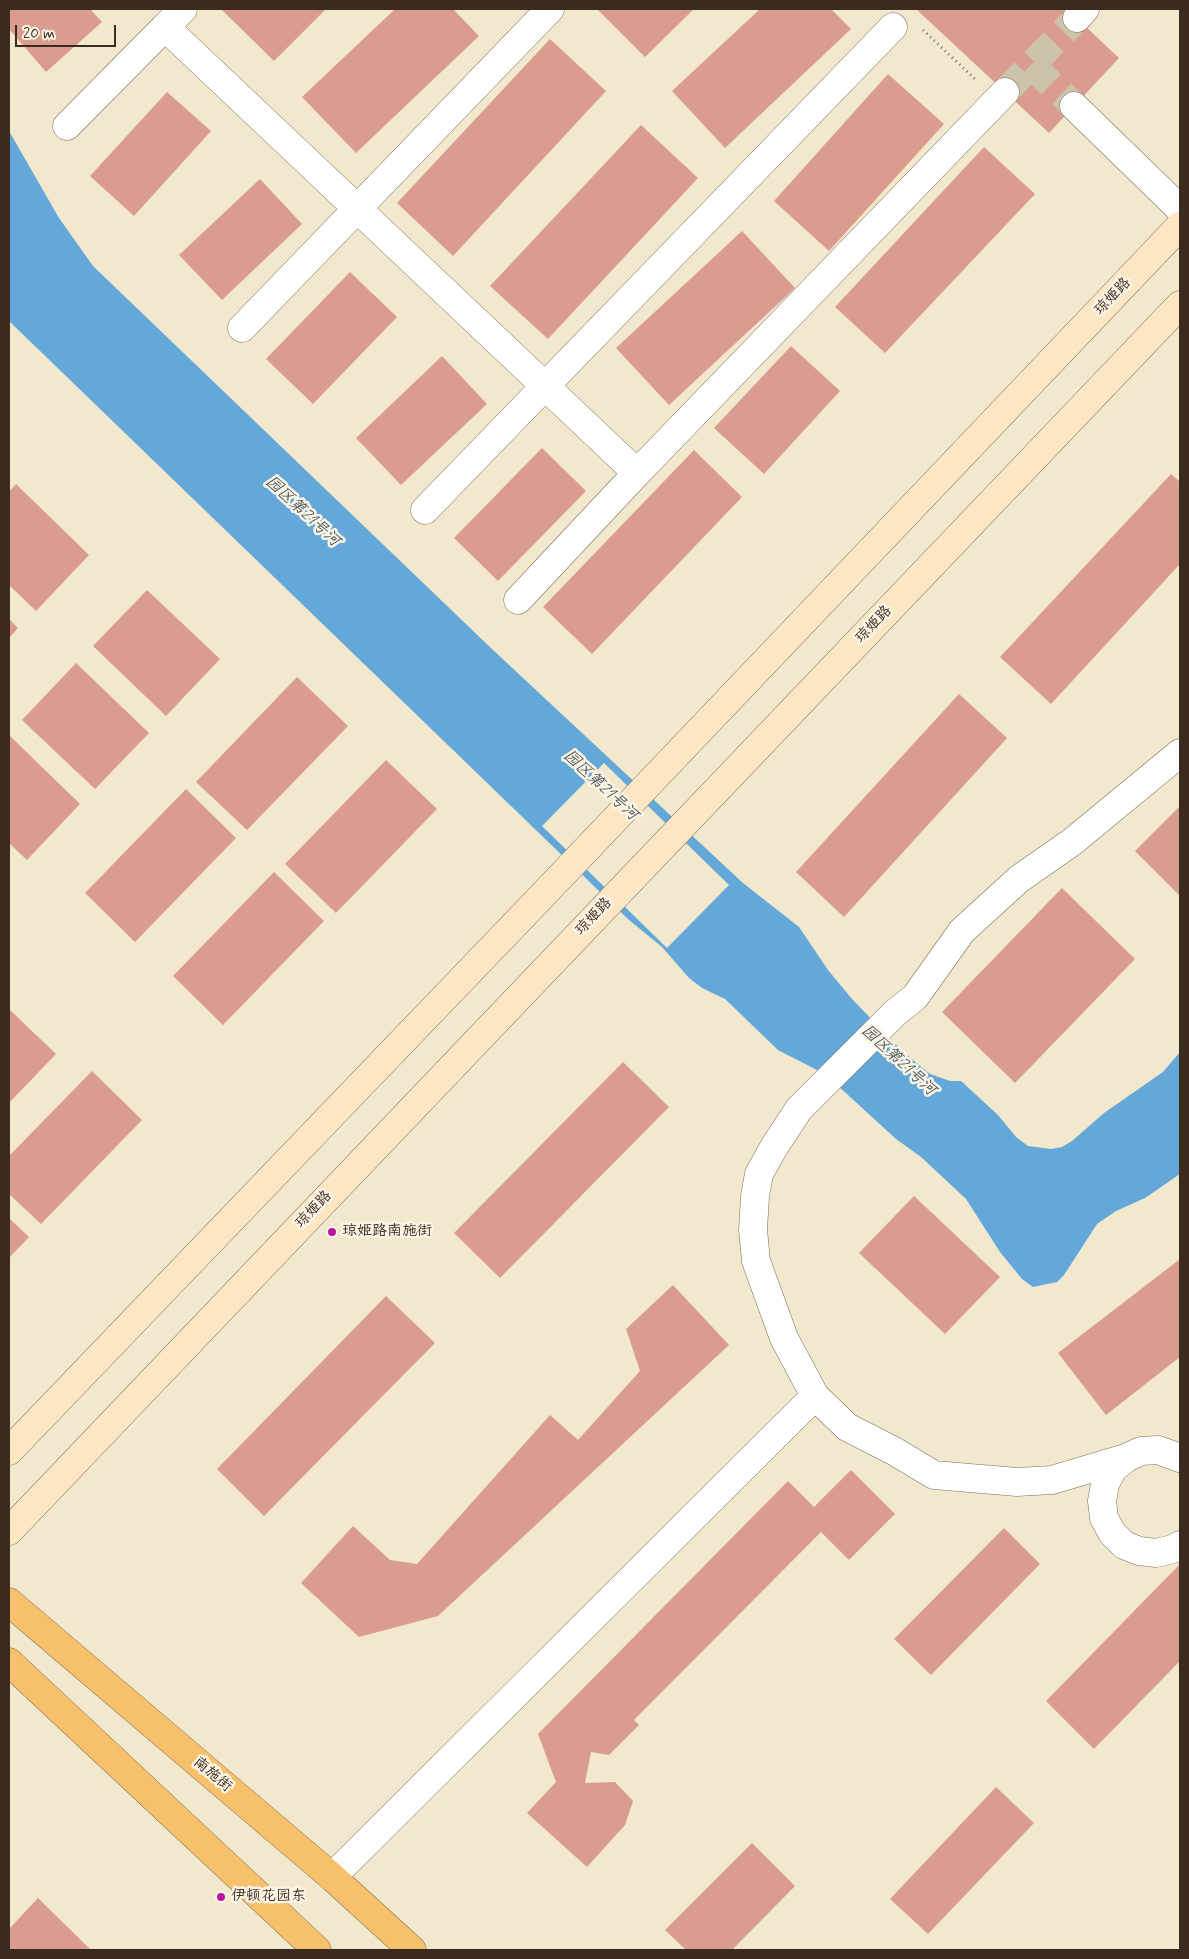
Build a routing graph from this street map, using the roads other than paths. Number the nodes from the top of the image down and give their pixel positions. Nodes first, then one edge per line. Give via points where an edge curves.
1 (550, 9) edge
2 (174, 18) edge
3 (893, 27) road end
4 (1001, 96) tunnel mouth
5 (1074, 106) tunnel mouth
6 (67, 126) dead end
7 (357, 209) junction
8 (1180, 209) edge
9 (1180, 226) edge
10 (1180, 305) edge
11 (242, 328) dead end
12 (545, 386) junction
13 (637, 473) junction
14 (425, 510) dead end
15 (518, 600) dead end
16 (1180, 753) edge
17 (815, 1396) junction
18 (1173, 1450) edge
19 (9, 1451) edge
20 (1126, 1458) junction
21 (9, 1530) edge
22 (1180, 1545) edge
23 (9, 1602) edge
24 (9, 1662) edge
25 (332, 1877) junction
26 (317, 1950) edge
27 (412, 1950) edge

1 - 7 street
2 - 6 street
2 - 7 street
3 - 12 street
4 - 13 street
5 - 8 street
7 - 11 street
7 - 12 street
9 - 19 main road, 琼姬路
10 - 21 main road, 琼姬路
12 - 13 street
12 - 14 street
13 - 15 street
16 - 17 street via 1072,842 1019,879 962,931 915,997 799,1109 774,1147 759,1174 755,1196 753,1230 756,1261 784,1338
17 - 20 street via 848,1427 934,1475 1018,1482 1052,1480
17 - 25 street
18 - 20 street via 1141,1451
20 - 22 street via 1113,1469 1105,1484 1104,1518 1112,1533 1124,1545 1139,1551 1156,1553 1173,1550
23 - 25 main road, 南施街
24 - 26 main road
25 - 27 main road, 南施街

